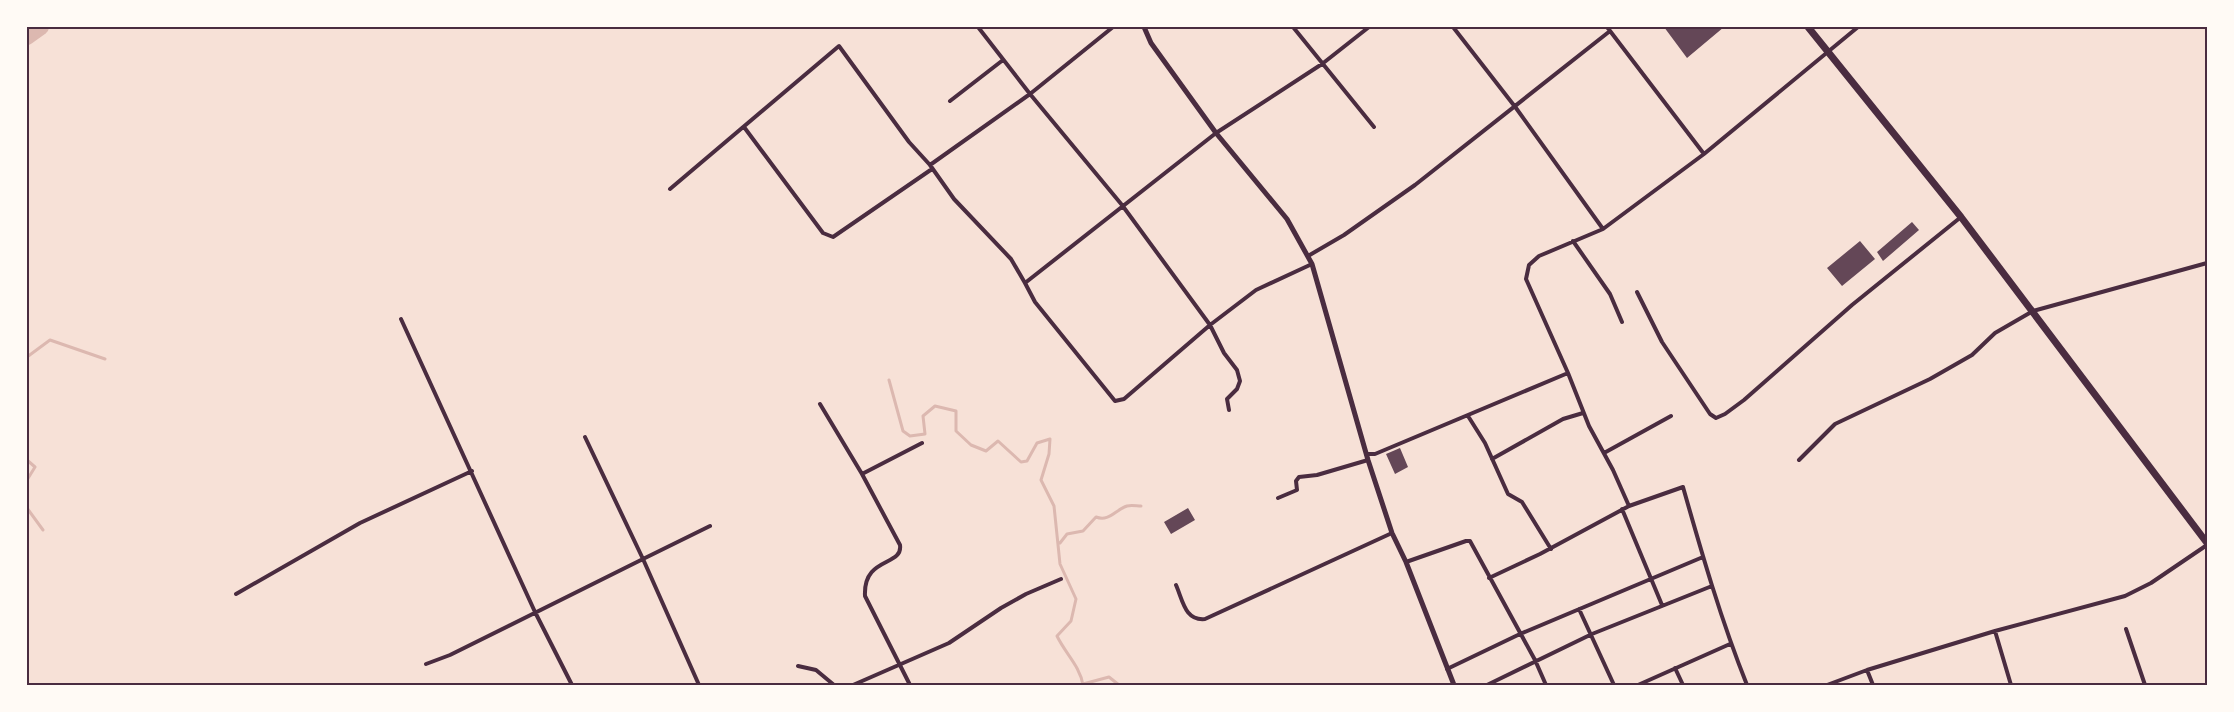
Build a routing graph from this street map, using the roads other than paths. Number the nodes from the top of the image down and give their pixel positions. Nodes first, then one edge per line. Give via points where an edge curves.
1 (978, 27) edge
2 (1113, 27) edge
3 (1144, 27) edge
4 (1293, 27) edge
5 (1369, 27) edge
6 (1453, 27) edge
7 (1808, 27) edge
8 (1858, 27) edge
9 (1609, 29) edge
10 (1827, 53) junction
11 (1003, 60) junction
12 (1322, 64) junction
13 (1030, 94) junction
14 (950, 101) dead end
15 (1516, 108) junction
16 (1374, 126) dead end
17 (744, 127) junction
18 (1216, 133) junction
19 (1704, 154) junction
20 (931, 167) junction
21 (670, 189) dead end
22 (1122, 205) junction
23 (1961, 216) junction
24 (1603, 229) junction
25 (1573, 241) junction
26 (1308, 256) junction
27 (2207, 263) edge
28 (1312, 264) junction
29 (1025, 283) junction
30 (1636, 292) dead end
31 (2033, 311) junction
32 (401, 319) dead end
33 (1622, 322) dead end
34 (1210, 325) junction
35 (1568, 373) junction
36 (820, 404) dead end
37 (1229, 410) dead end
38 (1583, 413) junction
39 (1468, 416) junction
40 (1671, 416) dead end
41 (585, 437) dead end
42 (922, 443) dead end
43 (1604, 453) junction
44 (1367, 457) junction
45 (1492, 459) junction
46 (1799, 460) dead end
47 (472, 471) junction
48 (862, 474) junction
49 (1278, 498) dead end
50 (1629, 506) junction
51 (1622, 509) junction
52 (710, 526) dead end
53 (1392, 533) junction
54 (2207, 544) edge
55 (1551, 549) junction
56 (1703, 557) junction
57 (643, 559) junction
58 (1406, 562) junction
59 (1489, 578) junction
60 (1652, 578) junction
61 (1061, 579) dead end
62 (1176, 585) dead end
63 (1712, 586) junction
64 (236, 594) dead end
65 (1662, 605) junction
66 (1579, 609) junction
67 (535, 612) junction
68 (2126, 629) dead end
69 (1995, 632) junction
70 (1520, 634) junction
71 (1592, 634) junction
72 (1731, 644) junction
73 (1535, 660) junction
74 (426, 663) dead end
75 (901, 664) junction
76 (798, 666) dead end
77 (1675, 668) junction
78 (1447, 669) junction
79 (1868, 670) junction
80 (572, 685) edge
81 (699, 685) edge
82 (834, 685) edge
83 (853, 685) edge
84 (910, 685) edge
85 (1454, 685) edge
86 (1487, 685) edge
87 (1546, 685) edge
88 (1614, 685) edge
89 (1638, 685) edge
90 (1683, 685) edge
91 (1747, 685) edge
92 (1827, 685) edge
93 (1873, 685) edge
94 (2011, 685) edge
95 (2145, 685) edge

1 - 11 street
2 - 13 street
3 - 18 street via 1151,43
4 - 12 street
5 - 12 street
6 - 15 street
7 - 10 highway
8 - 10 street
9 - 15 street
9 - 19 street
10 - 19 street
10 - 23 highway
11 - 13 street
11 - 14 street
12 - 16 street
12 - 18 street
13 - 20 street
13 - 22 street
15 - 24 street
15 - 26 street via 1415,185
17 - 20 street via 823,233 830,237
17 - 20 street via 839,46
17 - 21 street
18 - 22 street
18 - 26 street via 1287,219
19 - 24 street
20 - 29 street via 954,199 1011,259
22 - 29 street
22 - 34 street
23 - 30 street via 1744,400 1716,418 1667,350
23 - 31 highway
24 - 25 street
25 - 33 street via 1610,294
25 - 35 street via 1539,256 1529,265 1526,279
26 - 28 street
27 - 31 street
28 - 34 street via 1256,290
28 - 44 street
29 - 34 street via 1035,302 1115,401 1124,399
31 - 46 street via 1995,333 1972,355 1835,424
31 - 54 highway
32 - 47 street
34 - 37 street via 1237,369 1240,381 1227,399
35 - 38 street
35 - 39 street
36 - 48 street
38 - 43 street
38 - 45 street via 1563,419
39 - 44 street
39 - 45 street
40 - 43 street
41 - 57 street
42 - 48 street
43 - 50 street
44 - 49 street via 1317,475 1299,477 1297,490
44 - 53 street
45 - 55 street via 1508,494 1522,502
47 - 64 street via 360,523
47 - 67 street
48 - 75 street via 900,545 898,556 870,572 864,584 865,596
50 - 51 street
50 - 56 street via 1683,487
51 - 55 street
51 - 60 street
52 - 57 street
53 - 58 street
53 - 62 street via 1205,618 1196,620 1189,616
54 - 69 street via 2125,596
55 - 59 street
56 - 60 street
56 - 63 street
57 - 67 street
57 - 81 street
58 - 59 street via 1470,541
58 - 78 street
59 - 70 street
60 - 65 street
60 - 66 street
61 - 75 street via 1001,608 950,643
63 - 65 street
63 - 72 street
65 - 71 street
66 - 70 street
66 - 71 street
67 - 74 street
67 - 80 street
68 - 95 street
69 - 79 street
69 - 94 street
70 - 73 street
70 - 78 street
71 - 73 street
71 - 88 street
72 - 77 street
72 - 91 street
73 - 86 street
73 - 87 street
75 - 83 street
75 - 84 street
76 - 82 street via 816,670
77 - 89 street
77 - 90 street
78 - 85 street
79 - 92 street
79 - 93 street

